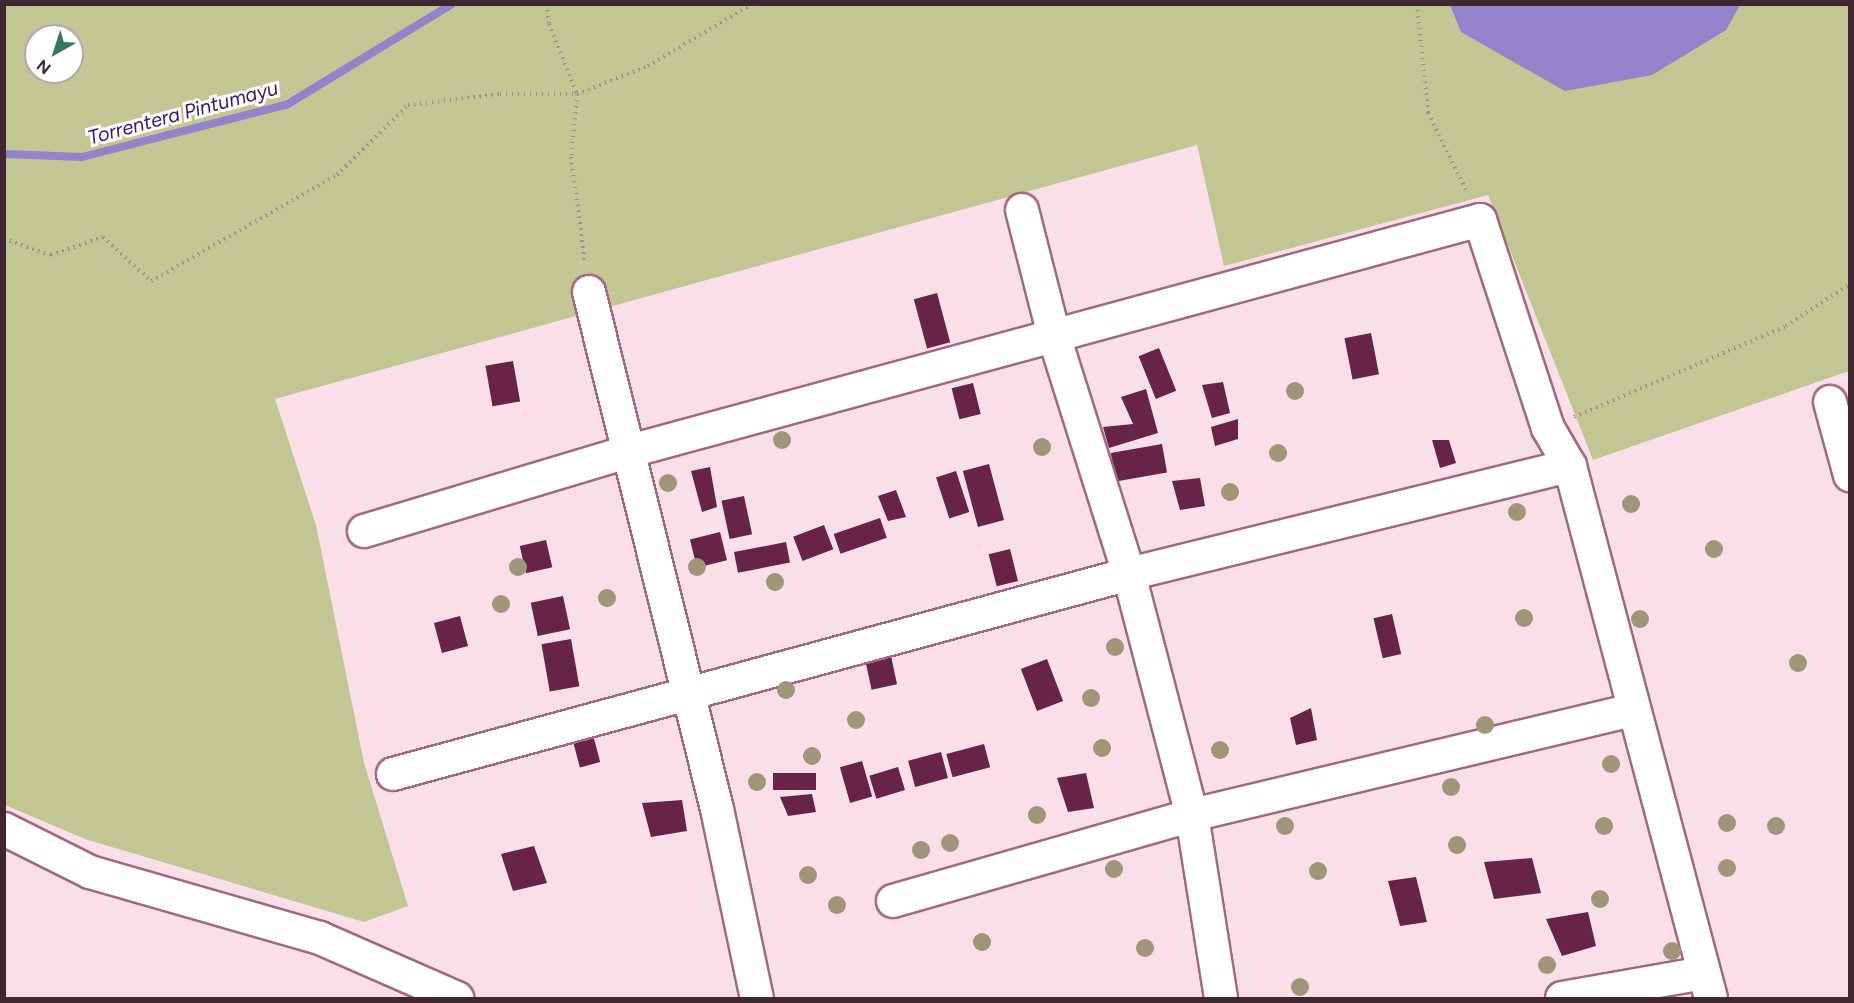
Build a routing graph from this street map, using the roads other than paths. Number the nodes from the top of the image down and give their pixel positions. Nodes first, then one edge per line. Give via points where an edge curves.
1 (1022, 210) dead end
2 (589, 292) road end
3 (1054, 336) junction
4 (1830, 402) dead end
5 (630, 451) junction
6 (1570, 466) junction
7 (1850, 475) edge
8 (364, 531) dead end
9 (1129, 574) junction
10 (687, 692) junction
11 (1632, 710) junction
12 (393, 774) dead end
13 (1192, 815) junction
14 (4, 828) edge
15 (893, 901) dead end
16 (1707, 986) edge
17 (457, 999) edge
18 (756, 999) edge
19 (1221, 999) edge
20 (1562, 999) edge

1 - 3 street
2 - 5 street
3 - 5 street
3 - 6 street via 1480,220 1548,428
3 - 9 street
4 - 7 street
5 - 8 street
5 - 10 street
6 - 9 street
6 - 11 street
9 - 10 street
9 - 13 street
10 - 12 street
10 - 18 street
11 - 13 street
11 - 16 street
13 - 15 street
13 - 19 street
14 - 17 street via 90,872 320,938
16 - 20 street

